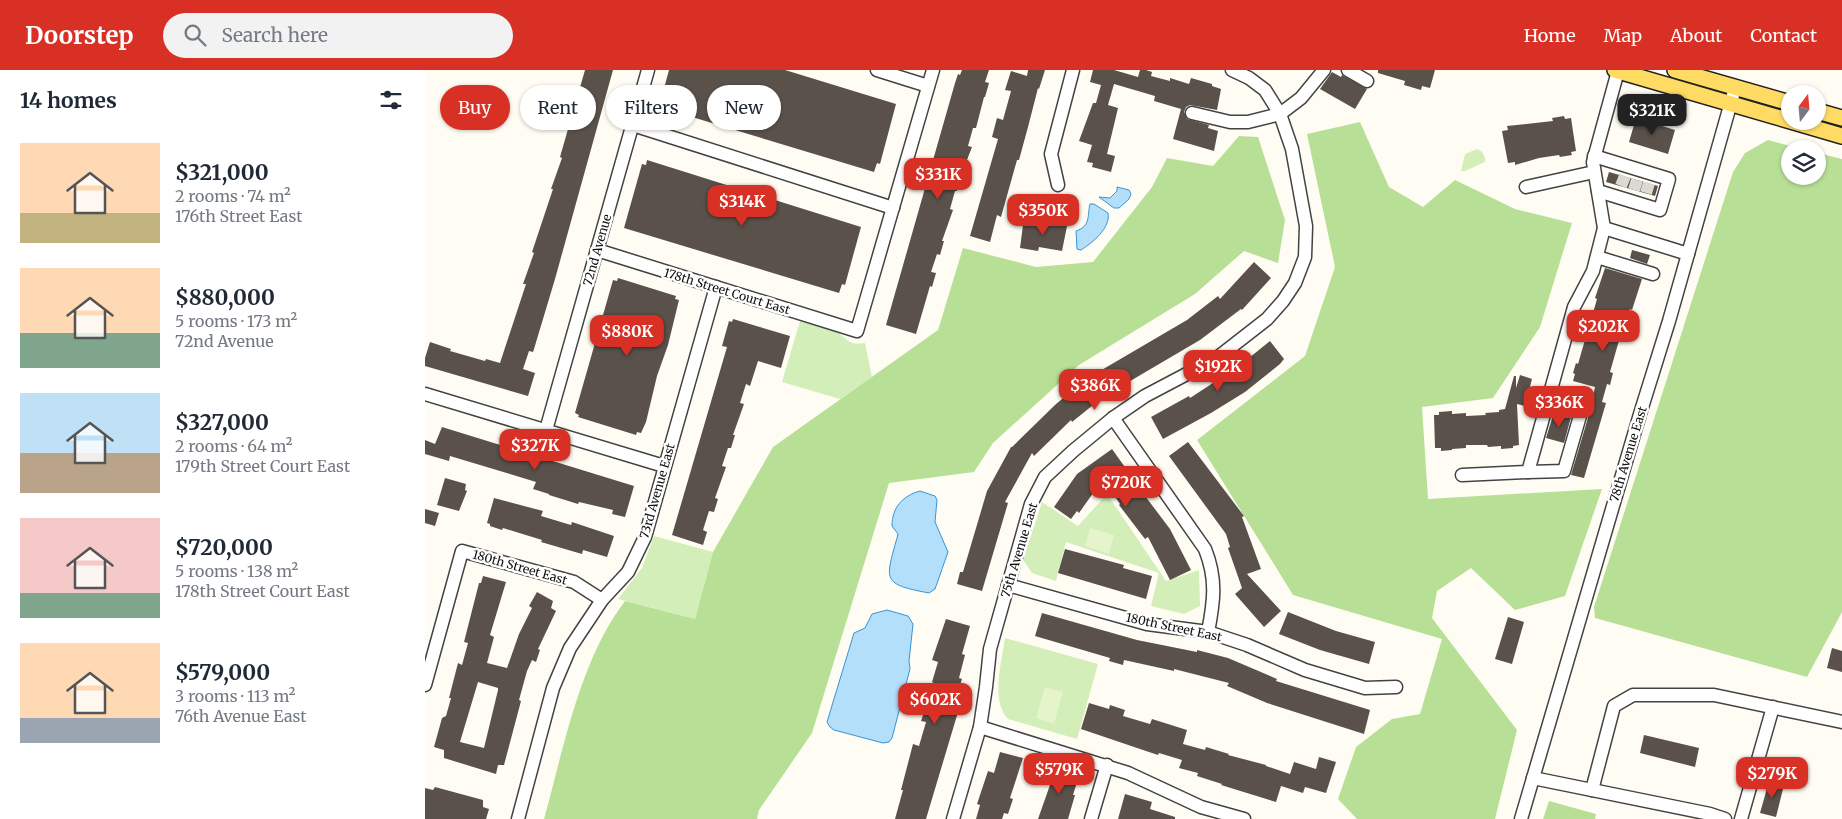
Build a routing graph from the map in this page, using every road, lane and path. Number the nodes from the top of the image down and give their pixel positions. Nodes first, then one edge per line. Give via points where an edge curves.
1 (648, 70) edge
2 (877, 70) edge
3 (933, 70) edge
4 (1073, 70) edge
5 (1233, 70) edge
6 (1324, 70) edge
7 (1348, 70) edge
8 (1616, 70) edge
9 (1675, 70) edge
10 (1367, 81) dead end
11 (644, 85) edge
12 (928, 86) junction
13 (1735, 88) junction
14 (1781, 101) edge
15 (1730, 105) junction
16 (1192, 113) dead end
17 (1280, 114) junction
18 (1826, 114) edge
19 (1842, 118) edge
20 (632, 130) edge
21 (649, 130) edge
22 (1842, 136) edge
23 (1594, 156) junction
24 (1595, 172) junction
25 (1058, 185) dead end
26 (1526, 187) dead end
27 (1598, 191) junction
28 (893, 208) junction
29 (1604, 228) junction
30 (597, 250) junction
31 (1688, 254) junction
32 (1597, 257) junction
33 (1653, 274) dead end
34 (717, 287) junction
35 (425, 394) edge
36 (1549, 399) junction
37 (1113, 418) junction
38 (546, 430) junction
39 (664, 466) junction
40 (1528, 472) junction
41 (1462, 475) dead end
42 (1008, 585) junction
43 (602, 600) junction
44 (1209, 632) junction
45 (430, 649) edge
46 (425, 684) edge
47 (1396, 687) dead end
48 (1773, 707) junction
49 (1842, 722) edge
50 (980, 727) junction
51 (1107, 765) junction
52 (1533, 778) junction
53 (1592, 790) junction
54 (518, 819) edge
55 (953, 819) edge
56 (1091, 819) edge
57 (1243, 819) edge
58 (1521, 819) edge
59 (1725, 819) edge
60 (1741, 819) edge

1 - 11 street, 72nd Avenue
2 - 12 street
3 - 12 street
4 - 25 street via 1051,154
5 - 17 street, 75th Avenue East via 1265,90
6 - 17 street via 1301,98
7 - 10 street
8 - 15 main road
8 - 23 street
9 - 13 main road
12 - 28 street
13 - 14 main road
13 - 15 street, 78th Avenue East
15 - 22 main road
15 - 31 street, 78th Avenue East
16 - 17 street via 1231,122 1248,122
17 - 37 street, 75th Avenue East via 1292,149 1307,226 1305,257 1295,283 1267,319 1217,358 1145,396
18 - 19 main road
20 - 30 street, 72nd Avenue
21 - 28 street
23 - 24 street
23 - 27 street via 1635,185
24 - 26 street
24 - 27 street
27 - 29 street
28 - 34 street, 178th Street Court East via 857,331
29 - 31 street
29 - 32 street
30 - 34 street, 178th Street Court East
30 - 38 street, 72nd Avenue
31 - 52 street, 78th Avenue East
32 - 33 street
32 - 36 street via 1574,308
34 - 39 street, 73rd Avenue East
35 - 38 street
36 - 40 street
36 - 40 street via 1582,409 1564,471
37 - 42 street, 75th Avenue East via 1045,478 1031,504
37 - 44 street via 1205,548 1214,586
38 - 39 street
39 - 43 street, 73rd Avenue East via 637,555 628,572
40 - 41 street
42 - 44 street, 180th Street East via 1147,624
42 - 50 street, 75th Avenue East via 990,649
43 - 45 street, 180th Street East via 574,582 463,551
43 - 54 street, 73rd Avenue East via 570,648 553,688
44 - 47 street, 180th Street East via 1313,672 1365,688
45 - 46 street
48 - 49 street
48 - 53 street via 1714,695 1633,696 1614,706
48 - 60 street
50 - 51 street
50 - 55 street, 75th Avenue East
51 - 56 street
51 - 57 street via 1201,807
52 - 53 street
52 - 58 street, 78th Avenue East
53 - 59 street

